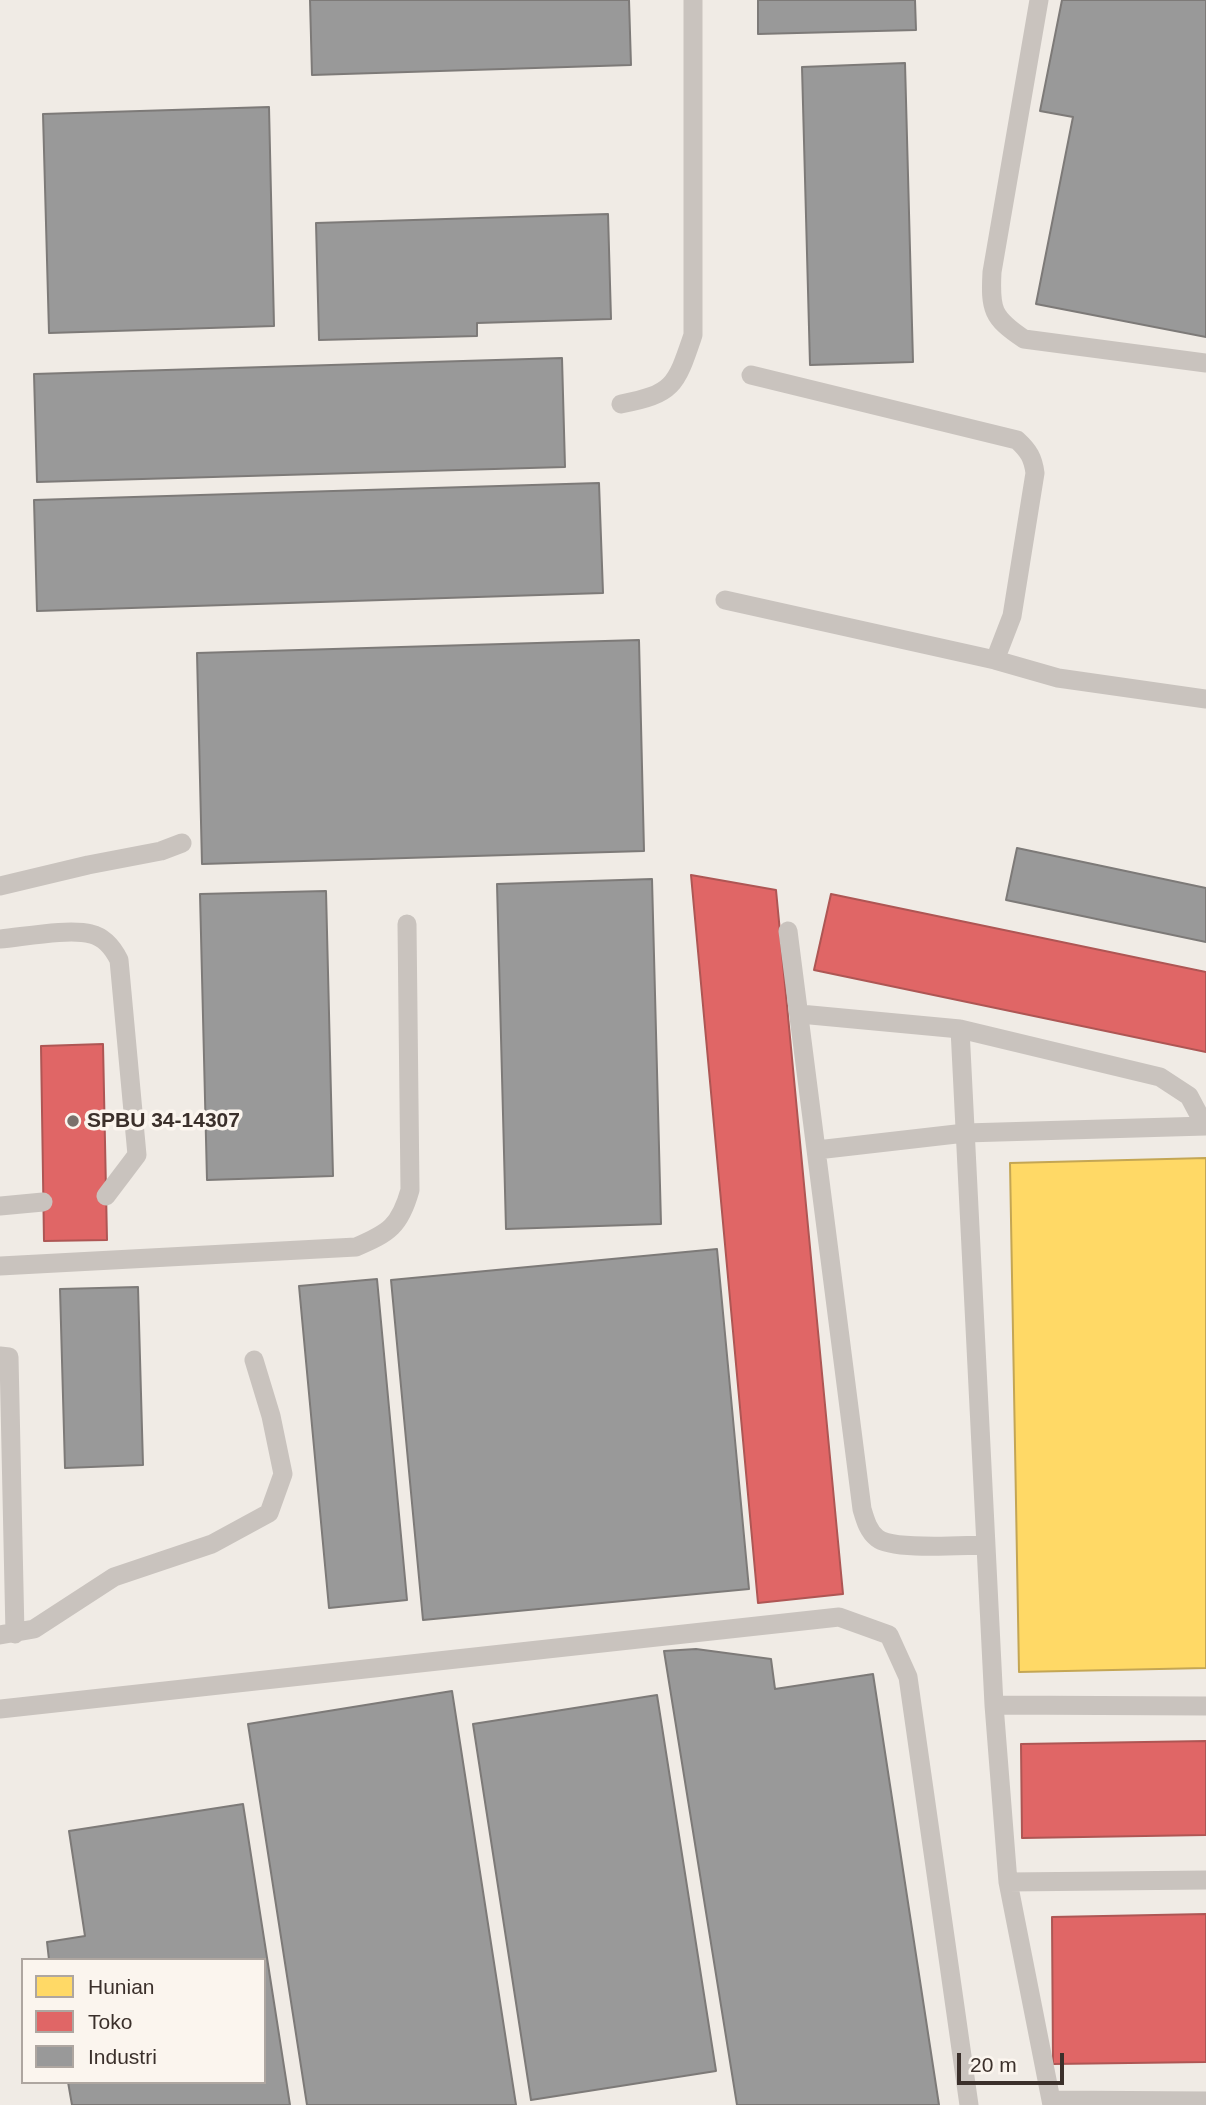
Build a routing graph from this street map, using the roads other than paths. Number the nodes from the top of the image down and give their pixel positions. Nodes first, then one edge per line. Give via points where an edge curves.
1 (693, 0) edge
2 (1039, 0) edge
3 (1206, 363) edge
4 (751, 375) dead end
5 (621, 404) dead end
6 (725, 600) dead end
7 (995, 660) junction
8 (1206, 699) edge
9 (182, 843) dead end
10 (0, 886) edge
11 (407, 924) dead end
12 (788, 931) dead end
13 (0, 939) edge
14 (800, 1014) junction
15 (960, 1029) junction
16 (1206, 1126) edge
17 (965, 1133) junction
18 (817, 1150) junction
19 (106, 1196) dead end
20 (43, 1202) dead end
21 (0, 1206) edge
22 (0, 1266) edge
23 (0, 1356) edge
24 (254, 1360) dead end
25 (986, 1545) junction
26 (7, 1635) edge
27 (994, 1705) junction
28 (1206, 1706) edge
29 (0, 1709) edge
30 (1206, 1880) edge
31 (1008, 1882) junction
32 (1206, 2101) edge
33 (1052, 2103) edge
34 (969, 2105) edge

1 - 5 lane via 693,335 671,386 653,398
2 - 3 lane via 992,272 994,312 1024,339
4 - 7 lane via 1017,440 1024,447 1035,473 1012,616
6 - 7 lane
7 - 8 lane via 1058,678
9 - 10 lane
11 - 22 lane via 410,1190 405,1211 394,1228 356,1247
12 - 14 lane
13 - 19 lane via 90,934 114,950 119,960 137,1156
14 - 15 lane
14 - 18 lane
15 - 16 lane via 1160,1077 1189,1096
15 - 17 lane
16 - 17 lane
17 - 18 lane
17 - 25 lane
18 - 25 lane via 867,1524 876,1538 889,1543
20 - 21 lane
23 - 26 lane via 9,1357
24 - 26 lane via 283,1474 269,1513 212,1544 114,1577 34,1629
25 - 27 lane
27 - 28 lane
27 - 31 lane
29 - 34 lane via 839,1617 889,1635 908,1677
30 - 31 lane
31 - 33 lane
32 - 33 lane

